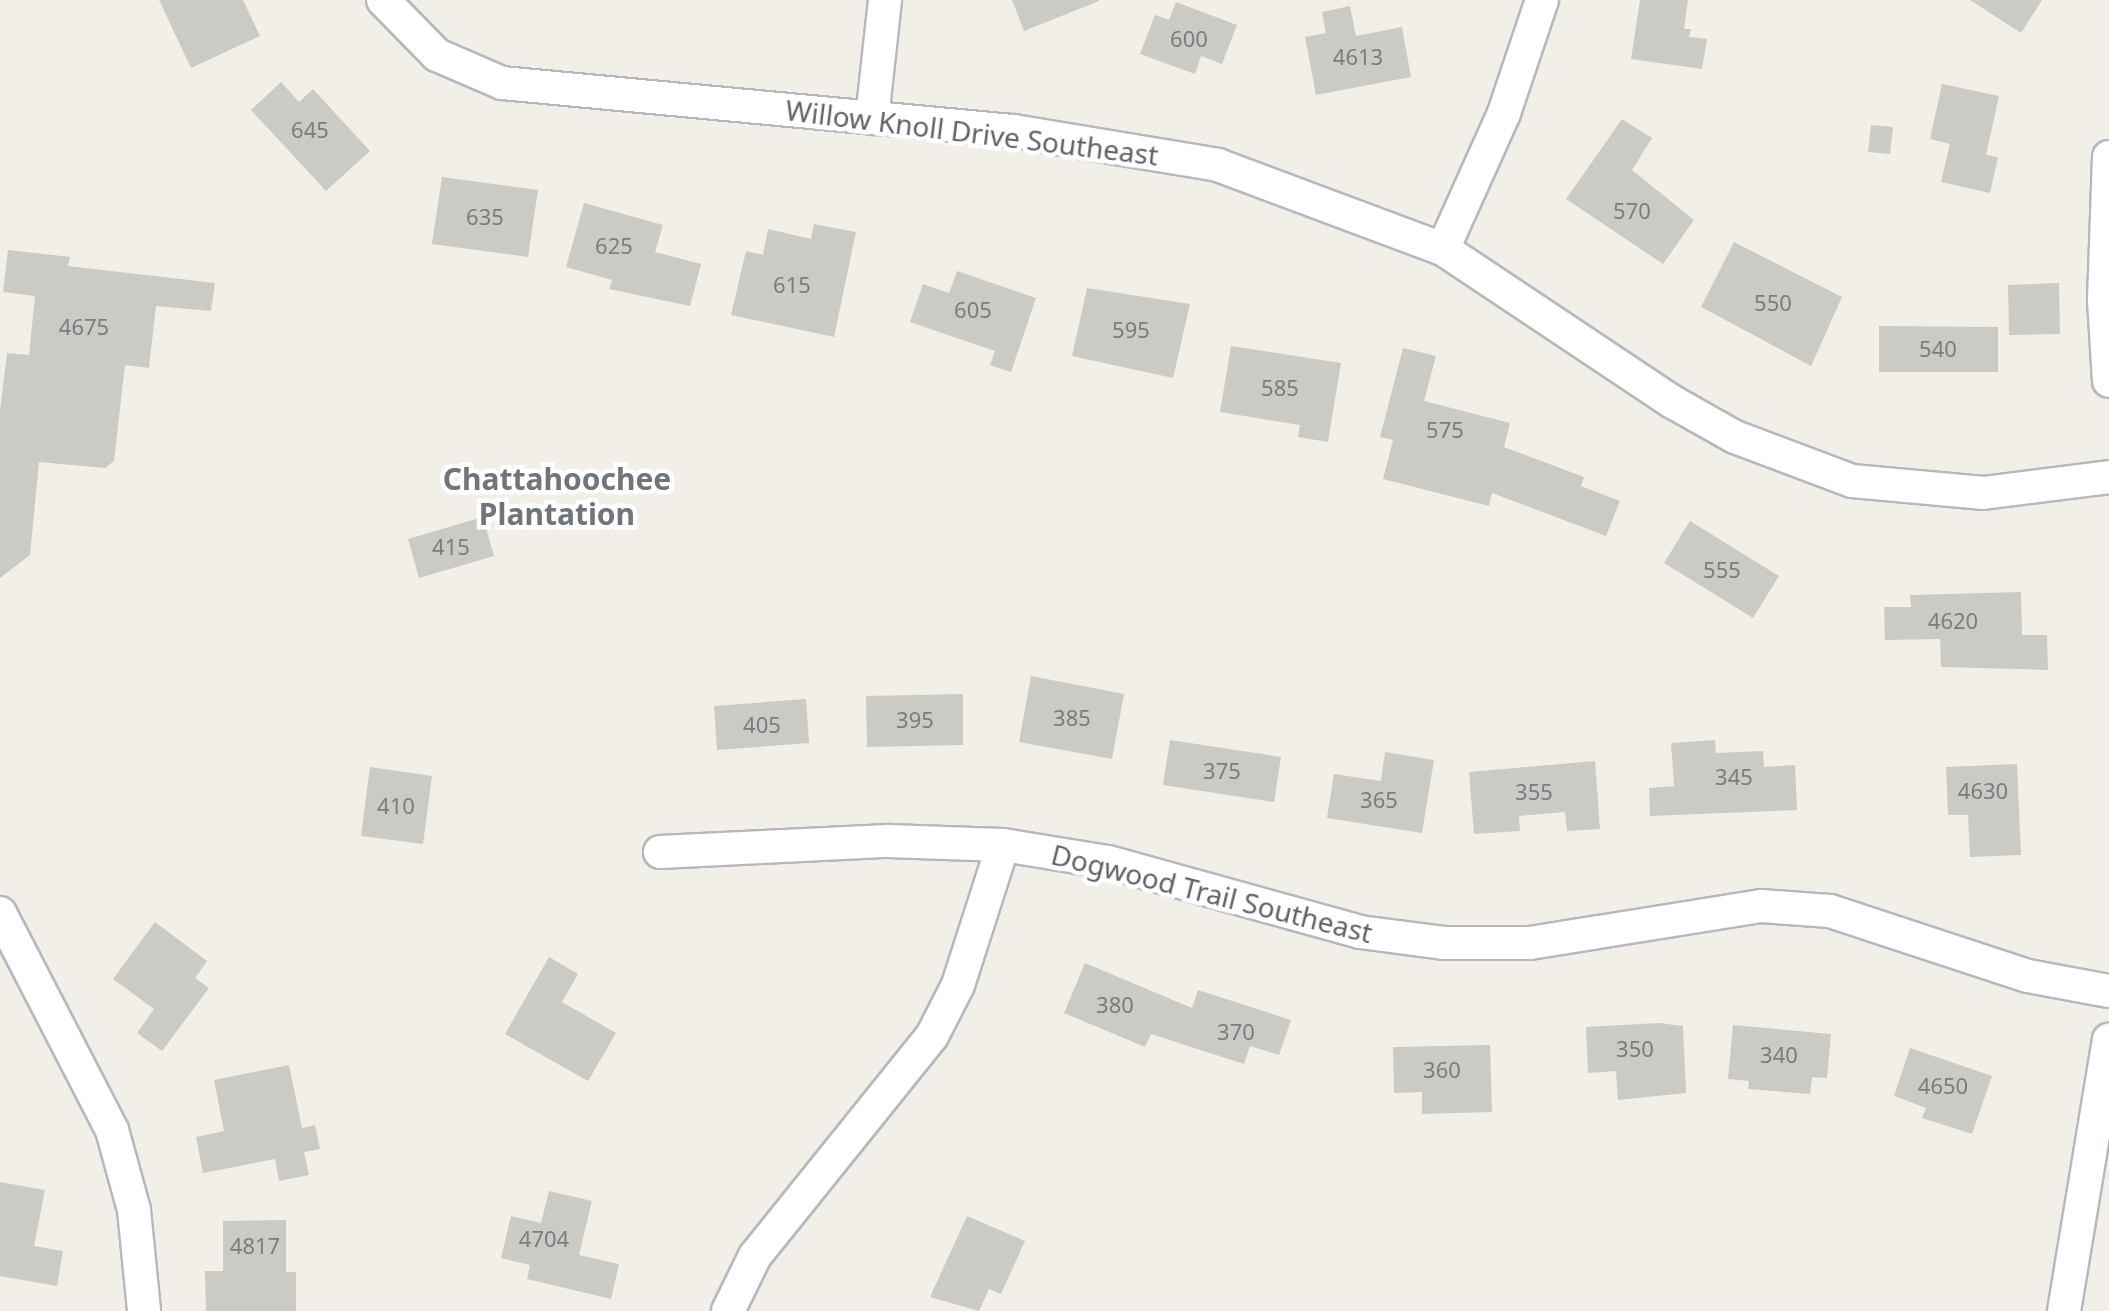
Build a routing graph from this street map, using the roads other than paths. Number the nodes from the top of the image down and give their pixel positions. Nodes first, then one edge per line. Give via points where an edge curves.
1 (383, 0) edge
2 (886, 0) edge
3 (1542, 0) edge
4 (872, 118) junction
5 (2109, 157) edge
6 (1444, 249) junction
7 (2109, 380) edge
8 (2109, 477) edge
9 (1003, 845) junction
10 (660, 852) dead end
11 (0, 913) edge
12 (2109, 992) edge
13 (2109, 1040) edge
14 (144, 1311) edge
15 (728, 1311) edge
16 (2064, 1311) edge

1 - 4 street, Willow Knoll Drive Southeast via 437,56 502,83
2 - 4 street
3 - 6 street via 1504,113
4 - 6 street, Willow Knoll Drive Southeast via 1074,140 1218,165
5 - 7 street
6 - 8 street, Willow Knoll Drive Southeast via 1671,401 1796,464 1911,492 1983,493
9 - 10 street, Dogwood Trail Southeast via 888,841
9 - 12 street, Dogwood Trail Southeast via 1108,862 1360,932 1443,943 1530,943 1760,906 1830,911 2028,976
9 - 15 street via 958,985 932,1036 755,1256
11 - 14 street via 112,1130 134,1210
13 - 16 street

